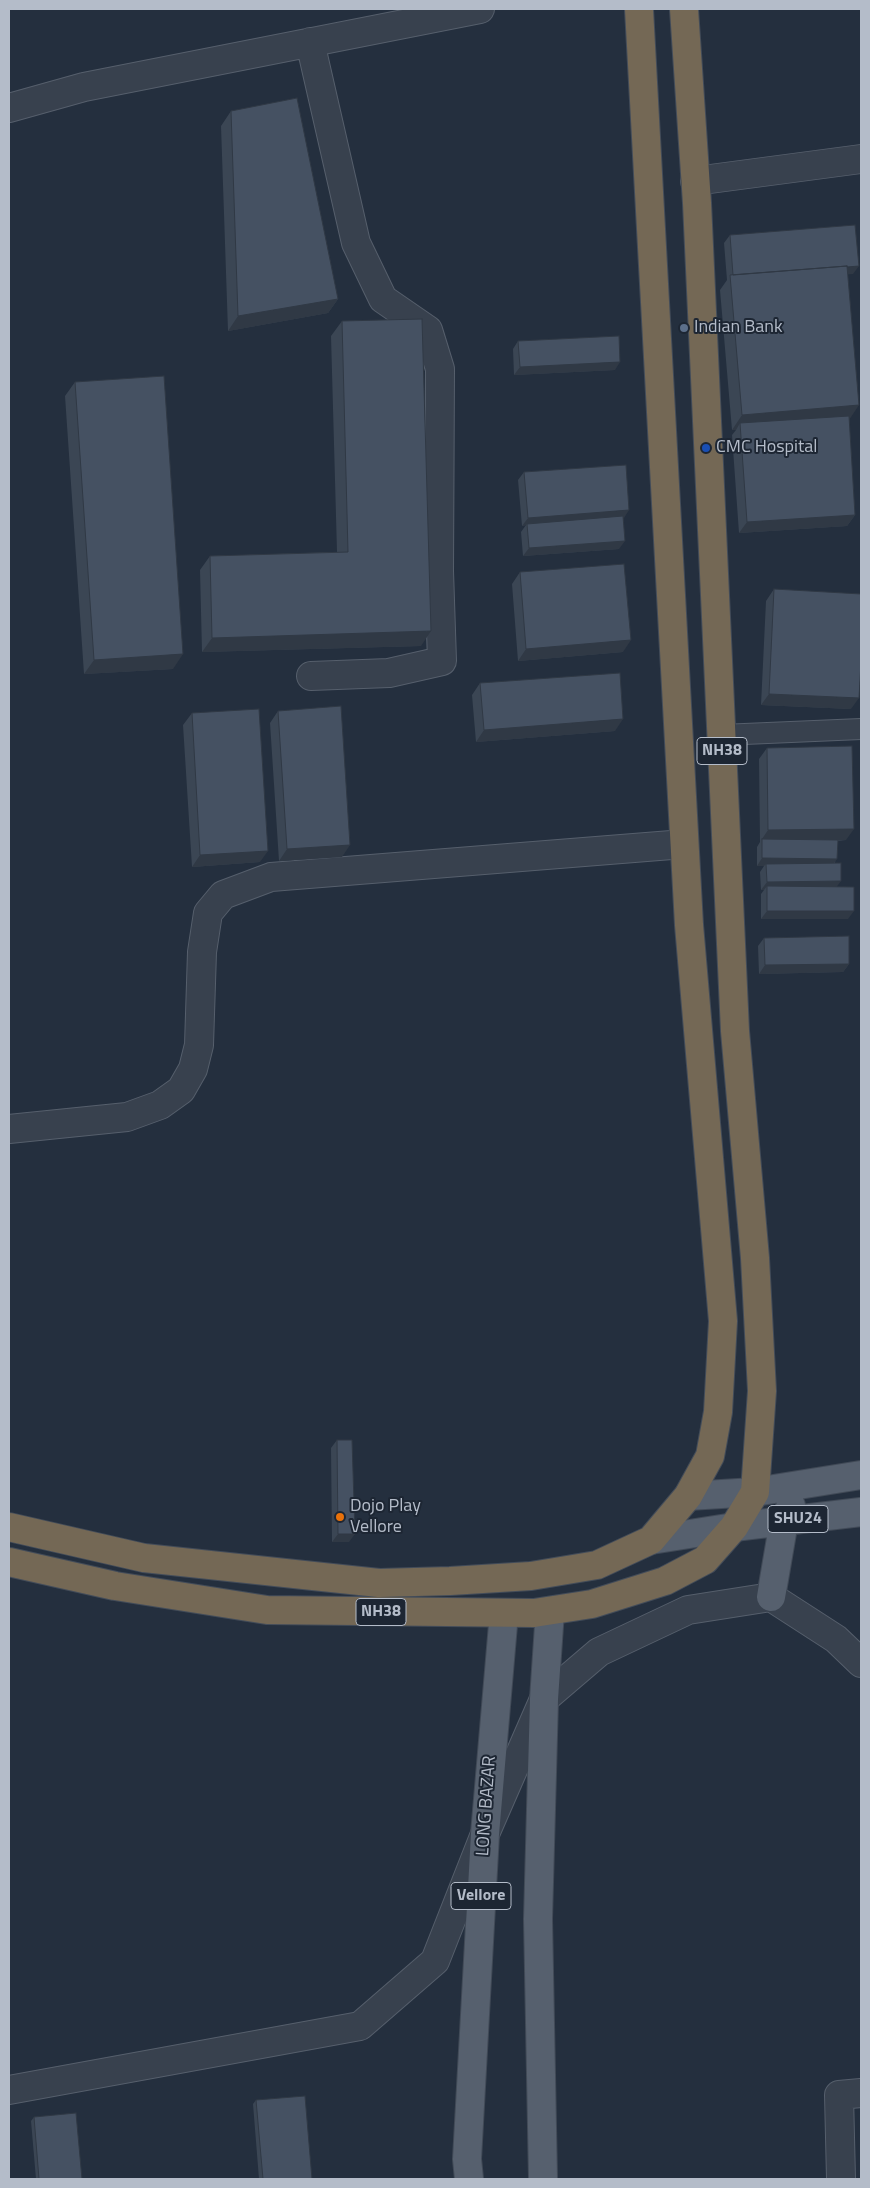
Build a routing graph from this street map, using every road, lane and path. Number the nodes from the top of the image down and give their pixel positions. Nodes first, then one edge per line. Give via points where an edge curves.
1 (480, 9) edge
2 (639, 9) edge
3 (684, 9) edge
4 (310, 42) junction
5 (9, 108) edge
6 (861, 159) edge
7 (695, 181) junction
8 (311, 676) dead end
9 (861, 729) edge
10 (721, 735) junction
11 (684, 844) junction
12 (9, 1128) edge
13 (861, 1475) edge
14 (800, 1485) junction
15 (755, 1492) junction
16 (688, 1496) junction
17 (861, 1512) edge
18 (784, 1520) junction
19 (9, 1526) edge
20 (734, 1527) junction
21 (651, 1540) junction
22 (9, 1562) edge
23 (771, 1597) junction
24 (550, 1611) junction
25 (504, 1613) junction
26 (861, 1663) edge
27 (544, 1698) junction
28 (485, 1834) junction
29 (9, 2090) edge
30 (861, 2093) edge
31 (468, 2179) edge
32 (544, 2179) edge
33 (841, 2179) edge

1 - 4 street
2 - 11 highway, NH38
3 - 7 highway, NH38
4 - 5 street via 84,87
4 - 8 street via 356,243 383,299 428,330 440,368 442,661 390,673
6 - 7 street
7 - 10 highway, NH38
9 - 10 lane
10 - 15 highway, NH38 via 735,1031 756,1258 762,1391
11 - 12 street via 271,876 223,895 208,913 202,952 199,1045 193,1069 181,1090 160,1105 126,1117
11 - 16 highway, NH38 via 723,1321 718,1412 710,1456
13 - 14 main road, SHU24
14 - 15 main road, SHU24
14 - 18 main road
15 - 16 main road, SHU24
15 - 20 highway, NH38
16 - 21 highway, NH38
17 - 18 main road, SHU24
18 - 20 main road, SHU24
18 - 23 main road
19 - 21 highway, NH38 via 144,1558 379,1583 531,1576 597,1565
20 - 21 main road, SHU24
20 - 24 highway, NH38 via 705,1560 665,1581 592,1604
22 - 25 highway, NH38 via 115,1586 267,1610
23 - 26 street via 836,1639
23 - 27 street via 688,1610 599,1652
24 - 25 highway, NH38
24 - 27 main road
25 - 28 main road, LONG BAZAR / Vellore
27 - 28 street
27 - 32 main road via 538,1919
28 - 29 street via 435,1961 360,2026
28 - 31 main road, LONG BAZAR / Vellore
30 - 33 street via 839,2095

